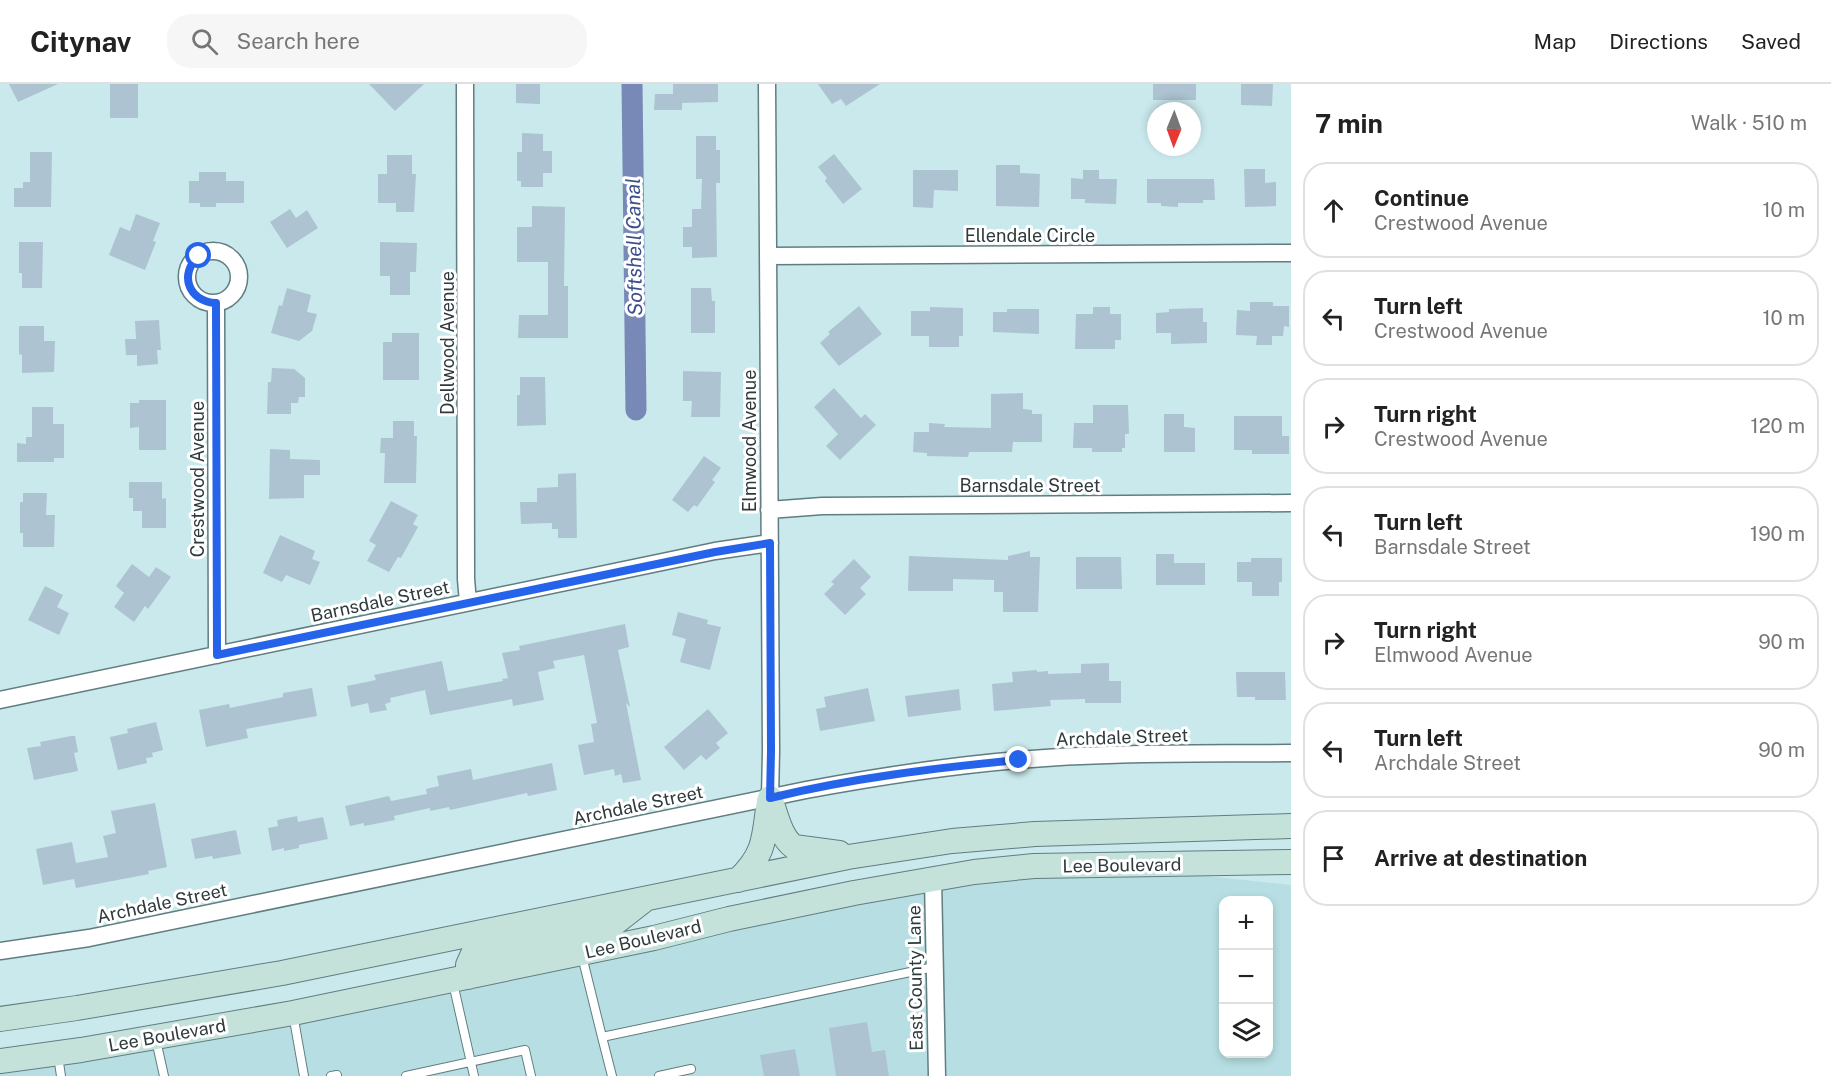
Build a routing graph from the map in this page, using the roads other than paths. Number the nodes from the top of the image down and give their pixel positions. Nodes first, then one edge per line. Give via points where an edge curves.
1 (465, 84) edge
2 (767, 84) edge
3 (1291, 253) edge
4 (769, 256) junction
5 (216, 303) dead end
6 (1291, 503) edge
7 (769, 510) junction
8 (770, 543) junction
9 (468, 602) junction
10 (217, 655) junction
11 (0, 700) edge
12 (1291, 753) edge
13 (770, 798) junction
14 (1291, 826) edge
15 (928, 844) junction
16 (860, 856) junction
17 (1291, 862) edge
18 (933, 879) junction
19 (738, 880) junction
20 (648, 897) junction
21 (0, 951) edge
22 (581, 953) junction
23 (934, 967) junction
24 (460, 978) junction
25 (292, 1013) junction
26 (0, 1019) edge
27 (156, 1037) junction
28 (602, 1037) junction
29 (0, 1061) edge
30 (471, 1062) junction
31 (59, 1064) edge
32 (691, 1069) dead end
33 (164, 1076) edge
34 (304, 1076) edge
35 (406, 1076) edge
36 (474, 1076) edge
37 (531, 1076) edge
38 (612, 1076) edge
39 (659, 1076) edge
40 (937, 1076) edge

1 - 9 street, Dellwood Avenue
2 - 4 street, Elmwood Avenue
3 - 4 street, Ellendale Circle
4 - 7 street, Elmwood Avenue
5 - 10 street, Crestwood Avenue
6 - 7 street, Barnsdale Street via 834,506
7 - 8 street, Elmwood Avenue
8 - 9 street, Barnsdale Street
8 - 13 street, Elmwood Avenue
9 - 10 street, Barnsdale Street
10 - 11 street, Barnsdale Street
12 - 13 street, Archdale Street via 1019,760 879,777
13 - 16 main road via 783,833 794,847
13 - 19 main road via 759,854
13 - 21 street, Archdale Street via 89,938
14 - 15 main road, Lee Boulevard via 1035,834
15 - 16 main road, Lee Boulevard
15 - 18 main road
16 - 19 main road, Lee Boulevard
17 - 18 main road, Lee Boulevard via 1034,866
18 - 22 main road, Lee Boulevard
18 - 23 street, East County Lane
19 - 20 main road, Lee Boulevard
20 - 24 main road via 616,922 473,954
20 - 26 main road, Lee Boulevard via 282,973
22 - 24 main road, Lee Boulevard
22 - 28 lane
23 - 28 lane
23 - 40 street, East County Lane
24 - 25 main road, Lee Boulevard
24 - 30 lane
25 - 27 main road, Lee Boulevard
25 - 34 lane
27 - 31 main road, Lee Boulevard
27 - 33 lane
28 - 38 lane
29 - 31 main road, Lee Boulevard
30 - 35 lane
30 - 36 lane
30 - 37 lane via 525,1050
32 - 39 lane

